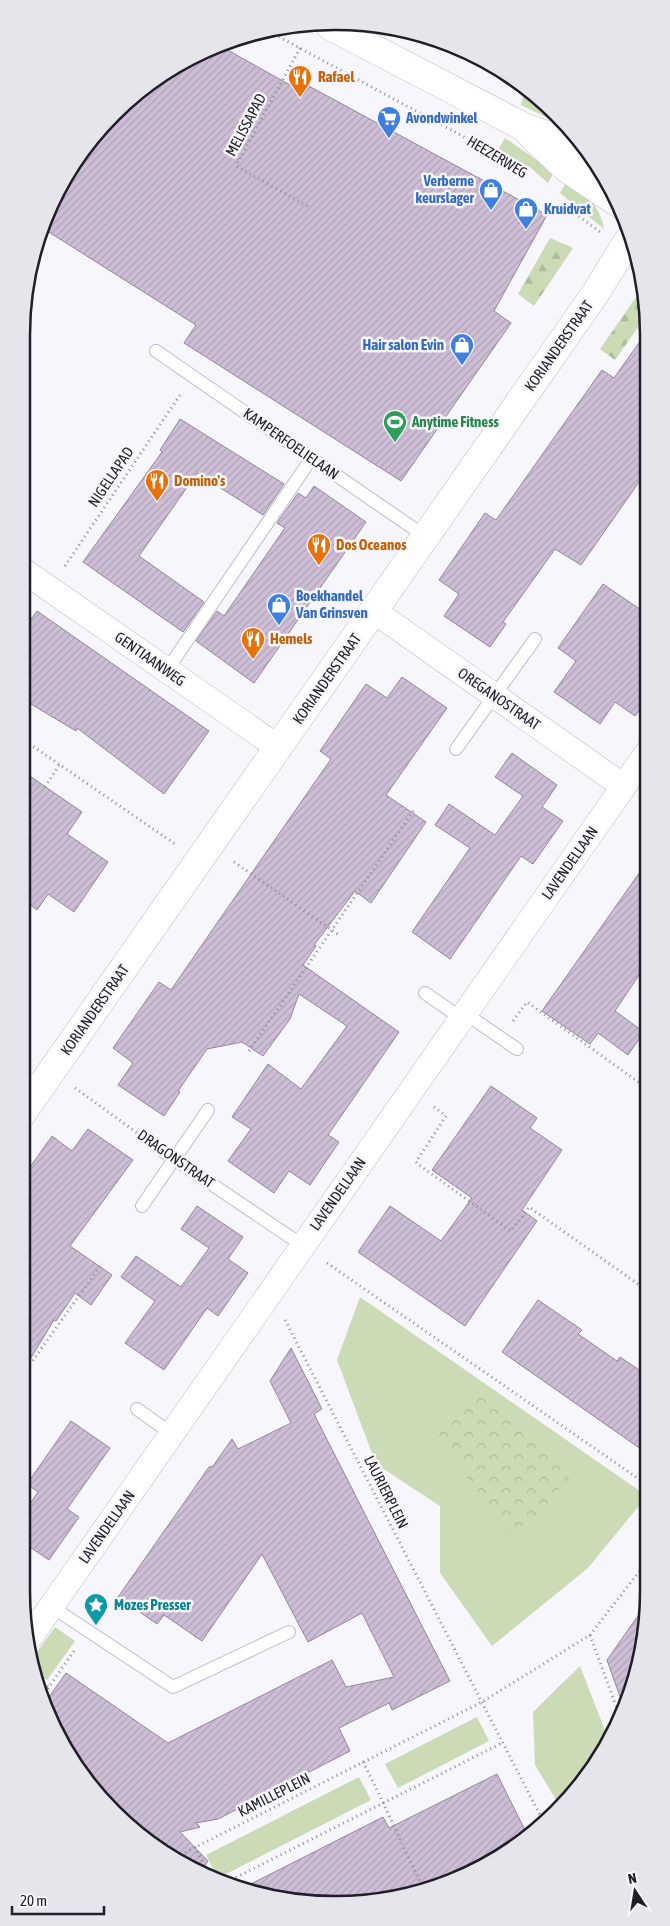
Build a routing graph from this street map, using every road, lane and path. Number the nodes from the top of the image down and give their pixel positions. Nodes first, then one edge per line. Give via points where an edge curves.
1 (338, 30) edge
2 (277, 36) edge
3 (300, 48) junction
4 (524, 127) junction
5 (573, 144) edge
6 (530, 177) dead end
7 (606, 195) edge
8 (564, 205) dead end
9 (309, 207) dead end
10 (626, 243) edge
11 (627, 244) edge
12 (156, 351) dead end
13 (192, 377) junction
14 (311, 459) junction
15 (426, 537) junction
16 (30, 575) edge
17 (49, 589) junction
18 (374, 612) junction
19 (535, 639) dead end
20 (167, 670) junction
21 (495, 696) junction
22 (30, 744) edge
23 (279, 748) junction
24 (456, 749) dead end
25 (640, 763) edge
26 (59, 765) junction
27 (623, 786) junction
28 (45, 787) dead end
29 (414, 810) dead end
30 (200, 861) junction
31 (251, 874) dead end
32 (332, 930) junction
33 (338, 935) dead end
34 (425, 992) dead end
35 (464, 1017) junction
36 (501, 1038) junction
37 (517, 1049) dead end
38 (249, 1051) dead end
39 (52, 1071) junction
40 (640, 1083) edge
41 (411, 1092) junction
42 (30, 1103) edge
43 (208, 1110) dead end
44 (169, 1155) junction
45 (142, 1206) dead end
46 (302, 1245) junction
47 (100, 1264) dead end
48 (640, 1285) edge
49 (271, 1292) junction
50 (30, 1365) edge
51 (137, 1409) dead end
52 (172, 1434) junction
53 (640, 1480) edge
54 (640, 1571) edge
55 (52, 1607) junction
56 (33, 1628) edge
57 (88, 1631) junction
58 (289, 1632) dead end
59 (590, 1636) junction
60 (44, 1684) edge
61 (49, 1687) junction
62 (47, 1690) edge
63 (482, 1702) junction
64 (617, 1708) edge
65 (502, 1743) junction
66 (362, 1762) junction
67 (384, 1802) junction
68 (540, 1816) edge
69 (195, 1847) junction
70 (181, 1854) edge
71 (205, 1867) edge
72 (233, 1879) edge
73 (421, 1884) edge

1 - 4 street
2 - 3 path, HEEZERWEG
3 - 6 path, HEEZERWEG via 501,157
3 - 9 path, MELISSAPAD via 236,166
4 - 5 street
4 - 7 street via 566,168
8 - 10 path
11 - 15 street, KORIANDERSTRAAT
12 - 13 lane, KAMPERFOELIELAAN
13 - 14 lane, KAMPERFOELIELAAN
13 - 17 path, NIGELLAPAD
14 - 15 lane, KAMPERFOELIELAAN
14 - 20 lane
15 - 18 street, KORIANDERSTRAAT
16 - 17 street, GENTIAANWEG
17 - 20 street, GENTIAANWEG
18 - 21 street, OREGANOSTRAAT
18 - 23 street, KORIANDERSTRAAT
19 - 21 lane
20 - 23 street, GENTIAANWEG
21 - 24 lane
21 - 27 street, OREGANOSTRAAT
22 - 26 path
23 - 30 street, KORIANDERSTRAAT
25 - 27 street, LAVENDELLAAN
26 - 28 path
26 - 30 path
27 - 35 street, LAVENDELLAAN
29 - 32 path
30 - 39 street, KORIANDERSTRAAT
31 - 32 path
32 - 33 path
32 - 38 path
34 - 35 lane
35 - 36 lane
35 - 41 street, LAVENDELLAAN
36 - 37 lane
36 - 40 path via 527,1002
39 - 42 street, KORIANDERSTRAAT
39 - 44 path, DRAGONSTRAAT
41 - 46 street, LAVENDELLAAN
41 - 48 path via 446,1116 416,1162 419,1165 512,1231 529,1207
43 - 44 lane
44 - 45 lane
44 - 46 lane, DRAGONSTRAAT
46 - 49 street, LAVENDELLAAN
46 - 53 path
47 - 50 path
49 - 52 street, LAVENDELLAAN
49 - 63 path, LAURIERPLEIN
51 - 52 lane
52 - 55 street, LAVENDELLAAN
54 - 59 path
55 - 56 street, LAVENDELLAAN
55 - 57 lane
57 - 58 lane via 173,1687
57 - 61 path
59 - 63 path
59 - 64 path
60 - 61 path
61 - 62 path
63 - 65 path, LAURIERPLEIN
63 - 66 path, KAMILLEPLEIN
65 - 67 path
65 - 68 path, LAURIERPLEIN
66 - 67 path
66 - 69 path, KAMILLEPLEIN
67 - 72 path
67 - 73 path
69 - 70 path, KAMILLEPLEIN
69 - 71 path

